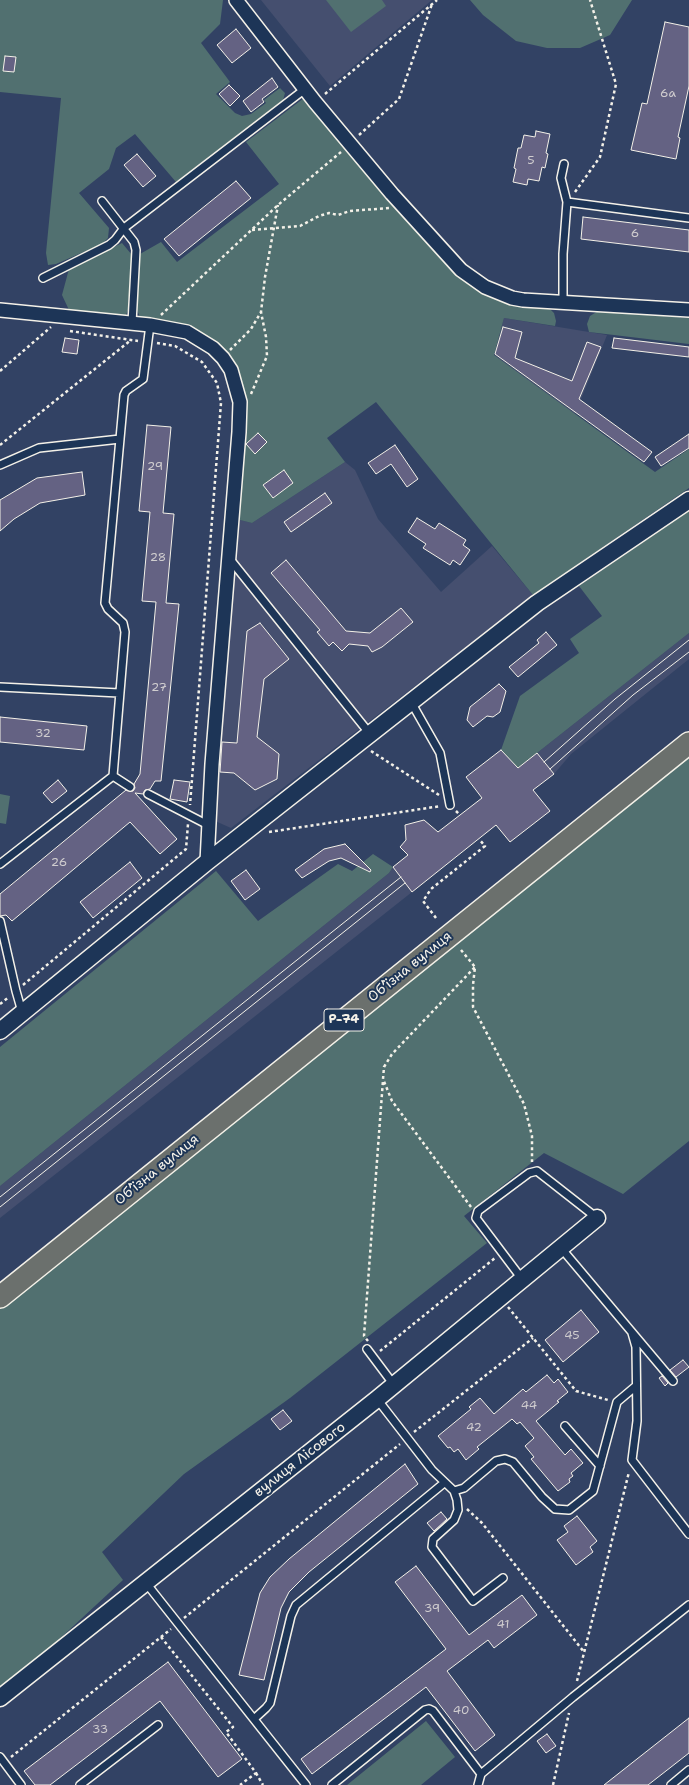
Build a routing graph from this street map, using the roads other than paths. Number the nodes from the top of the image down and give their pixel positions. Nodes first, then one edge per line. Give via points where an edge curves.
1 (236, 0) edge
2 (305, 89) junction
3 (564, 164) dead end
4 (102, 201) dead end
5 (567, 202) junction
6 (689, 218) edge
7 (124, 228) junction
8 (43, 278) dead end
9 (563, 302) junction
10 (0, 310) edge
11 (689, 310) edge
12 (132, 323) junction
13 (150, 325) junction
14 (120, 439) junction
15 (0, 464) edge
16 (689, 500) edge
17 (229, 558) junction
18 (0, 687) edge
19 (119, 693) junction
20 (411, 702) junction
21 (364, 739) junction
22 (689, 743) edge
23 (112, 776) junction
24 (130, 787) dead end
25 (148, 794) dead end
26 (450, 804) road end
27 (210, 826) junction
28 (207, 862) junction
29 (0, 864) edge
30 (0, 921) edge
31 (22, 1013) junction
32 (0, 1031) edge
33 (597, 1218) joint
34 (561, 1248) junction
35 (522, 1279) junction
36 (0, 1297) edge
37 (632, 1334) junction
38 (367, 1349) road end
39 (673, 1380) dead end
40 (394, 1385) junction
41 (636, 1386) junction
42 (377, 1399) junction
43 (565, 1426) dead end
44 (600, 1466) junction
45 (444, 1483) junction
46 (454, 1491) junction
47 (689, 1534) edge
48 (503, 1578) dead end
49 (146, 1583) junction
50 (689, 1605) edge
51 (0, 1698) edge
52 (254, 1719) junction
53 (158, 1725) dead end
54 (2, 1760) edge
55 (689, 1770) edge
56 (481, 1774) junction
57 (21, 1785) edge
58 (80, 1785) edge
59 (306, 1785) edge
60 (332, 1785) edge
61 (478, 1785) edge
62 (671, 1785) edge

1 - 2 street
2 - 7 lane
2 - 9 street via 461,270 486,287 512,298
3 - 5 lane via 561,178
4 - 7 lane
5 - 6 lane
5 - 9 lane via 562,254
7 - 8 lane via 109,245
7 - 12 lane via 134,242 136,250
9 - 11 street
10 - 12 street
12 - 13 street
13 - 14 lane via 143,379 124,393
13 - 17 street via 187,332 213,348 231,370 240,402
14 - 15 lane via 39,448
14 - 19 lane via 105,603 123,623
16 - 20 street via 537,604
17 - 21 lane
17 - 27 street via 212,764
18 - 19 lane
19 - 23 lane
20 - 21 street
20 - 26 lane via 440,753
21 - 28 street
22 - 36 main road, Обʼїзна вулиця / Р-74
23 - 24 lane
23 - 29 lane
25 - 27 lane
27 - 28 street
28 - 31 street
30 - 31 lane
31 - 32 street
33 - 34 street, вулиця Лісового
33 - 35 lane via 537,1171 532,1171 478,1211 476,1218
34 - 35 street, вулиця Лісового
34 - 37 lane
35 - 40 street, вулиця Лісового
37 - 39 lane
37 - 41 lane via 636,1347
38 - 40 lane
40 - 42 street, вулиця Лісового
41 - 44 lane via 617,1402
41 - 47 lane via 637,1421 632,1460
42 - 45 lane
42 - 49 street, вулиця Лісового
43 - 44 lane
44 - 46 lane via 593,1491 569,1510 555,1509 513,1462 505,1459 496,1461 464,1488
45 - 46 lane
45 - 52 lane via 296,1605 291,1616 270,1703
46 - 48 lane via 458,1510 454,1520 433,1539 432,1547 473,1601
49 - 51 street, вулиця Лісового
49 - 52 lane
50 - 56 lane
52 - 59 lane
53 - 58 lane
54 - 57 lane
55 - 62 lane
56 - 60 lane via 429,1709
56 - 61 lane

